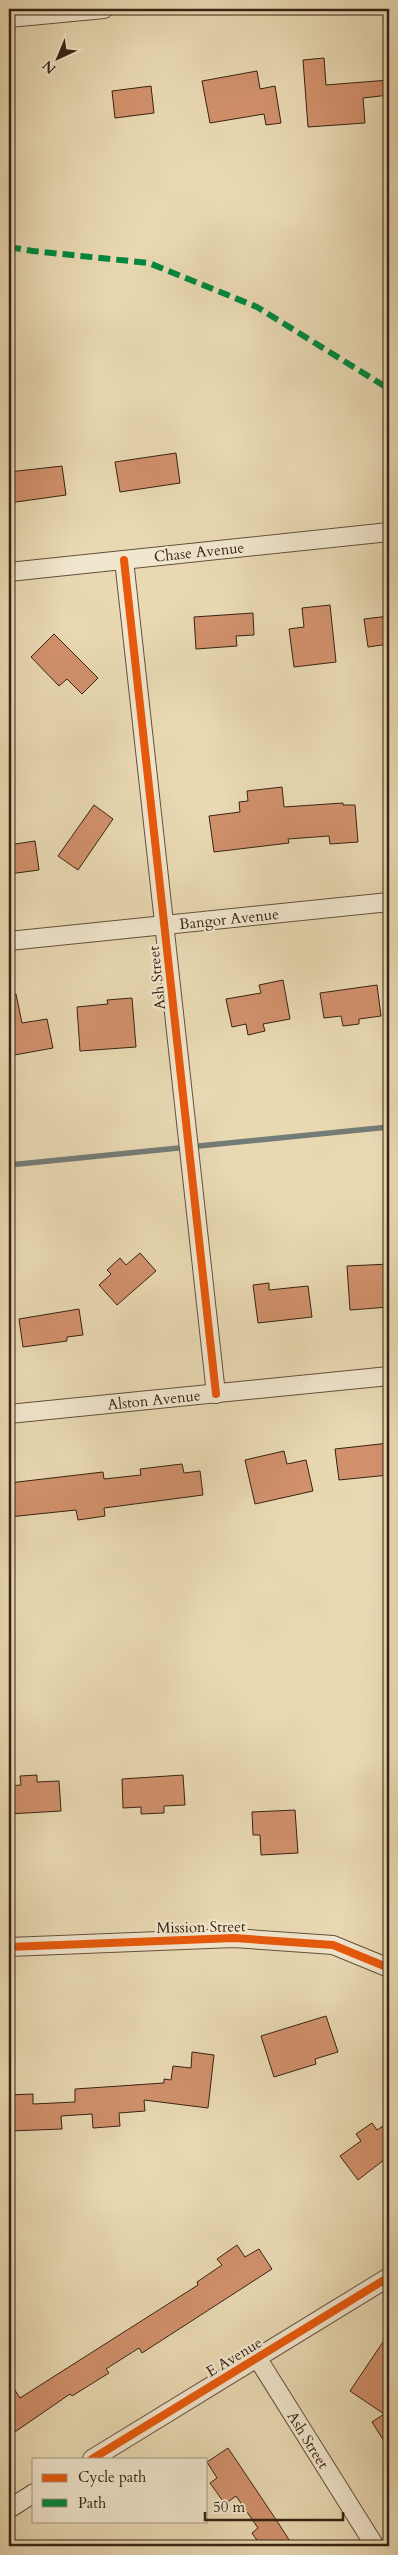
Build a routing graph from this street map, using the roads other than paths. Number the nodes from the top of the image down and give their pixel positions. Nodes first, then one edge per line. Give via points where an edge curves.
1 (104, 9) edge
2 (9, 18) edge
3 (389, 532) edge
4 (124, 560) junction
5 (9, 572) edge
6 (389, 902) edge
7 (165, 926) junction
8 (9, 941) edge
9 (389, 1376) edge
10 (216, 1394) junction
11 (9, 1414) edge
12 (9, 1947) edge
13 (389, 1968) edge
14 (389, 2277) edge
15 (258, 2359) junction
16 (94, 2458) edge
17 (32, 2495) edge
18 (9, 2508) edge
19 (375, 2546) edge

1 - 2 street
3 - 4 street, Chase Avenue
4 - 5 street, Chase Avenue
4 - 7 street, Ash Street
6 - 7 street, Bangor Avenue
7 - 8 street, Bangor Avenue
7 - 10 street, Ash Street
9 - 10 street, Alston Avenue
10 - 11 street, Alston Avenue
12 - 13 street, Mission Street via 234,1938 333,1945
14 - 15 street, E Avenue
15 - 16 street, E Avenue
15 - 19 street, Ash Street
17 - 18 street

